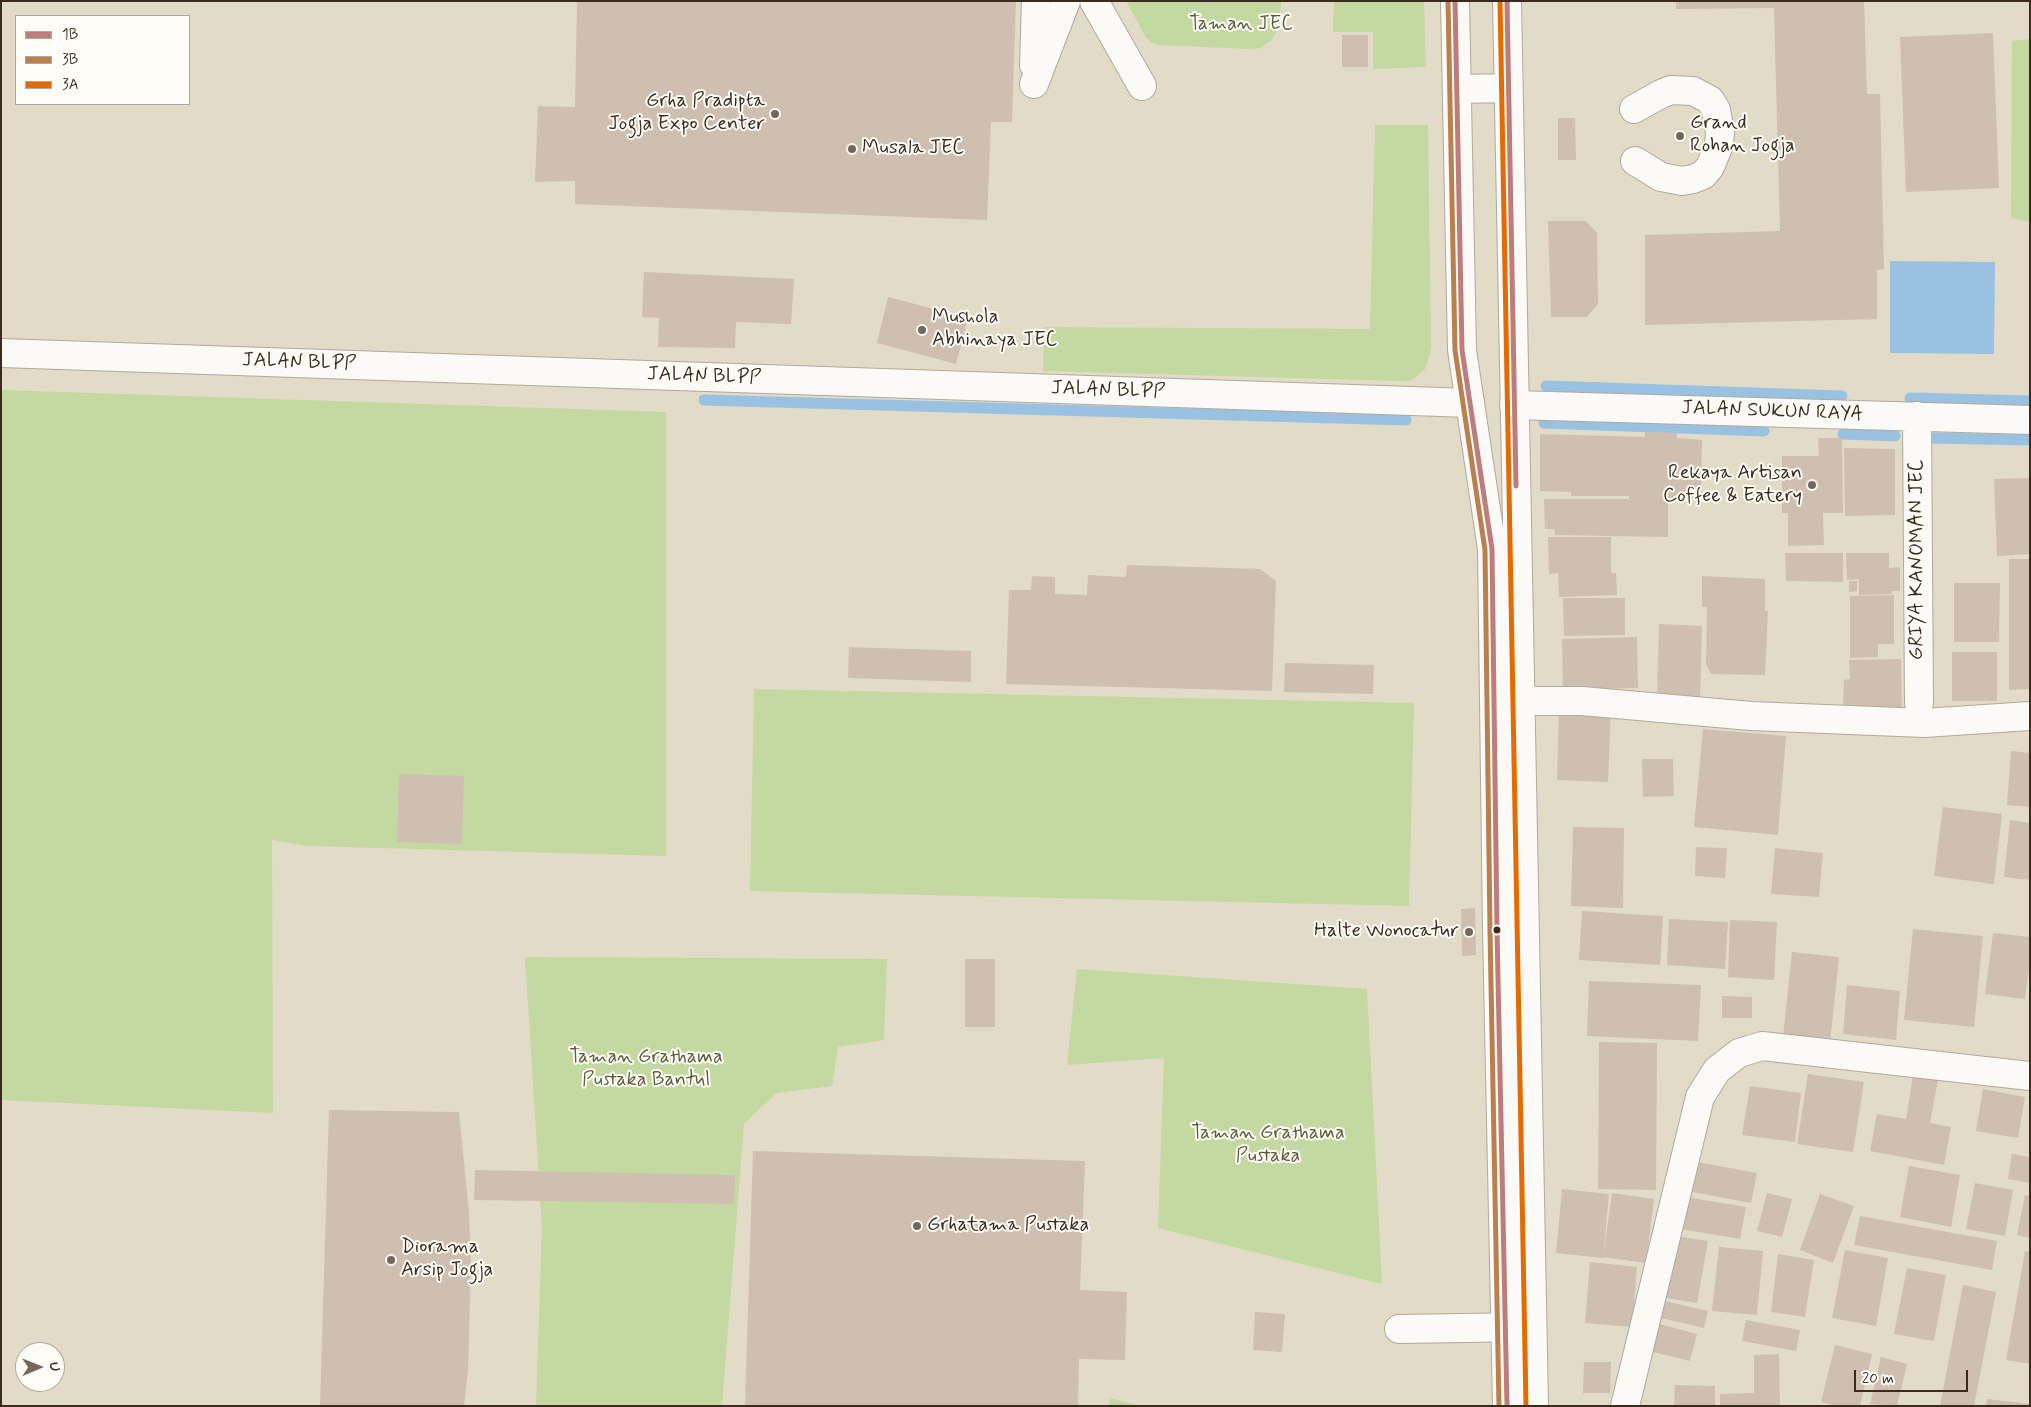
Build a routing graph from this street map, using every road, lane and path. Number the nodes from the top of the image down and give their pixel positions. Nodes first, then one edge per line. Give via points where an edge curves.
1 (1036, 1) edge
2 (1066, 1) edge
3 (1094, 1) edge
4 (1455, 1) edge
5 (1506, 1) edge
6 (1142, 86) dead end
7 (1456, 88) junction
8 (1508, 88) junction
9 (1634, 109) dead end
10 (1635, 161) dead end
11 (1, 353) edge
12 (1470, 403) junction
13 (1514, 405) junction
14 (1918, 416) junction
15 (2030, 420) edge
16 (1520, 701) junction
17 (1919, 703) dead end
18 (2030, 716) edge
19 (2030, 1076) edge
20 (1532, 1327) junction
21 (1505, 1328) junction
22 (1400, 1329) dead end
23 (1507, 1406) edge
24 (1534, 1406) edge
25 (1625, 1406) edge

1 - 2 street via 1034,84
3 - 6 street
4 - 7 street
5 - 8 street
7 - 8 street
7 - 12 street via 1462,350
8 - 13 street
9 - 10 street via 1671,90 1693,91 1710,100 1716,110 1720,132 1719,145 1710,167 1693,179 1682,181 1662,177
11 - 12 street, JALAN BLPP
12 - 21 street via 1492,550
13 - 14 street, JALAN SUKUN RAYA
13 - 16 street
14 - 15 street, JALAN SUKUN RAYA
14 - 17 street, GRIYA KANOMAN JEC
16 - 18 street via 1582,701 1751,716 1924,723
16 - 20 street
19 - 25 street via 1762,1046 1739,1053 1717,1070 1700,1096
20 - 21 street
20 - 24 street
21 - 22 street
21 - 23 street

